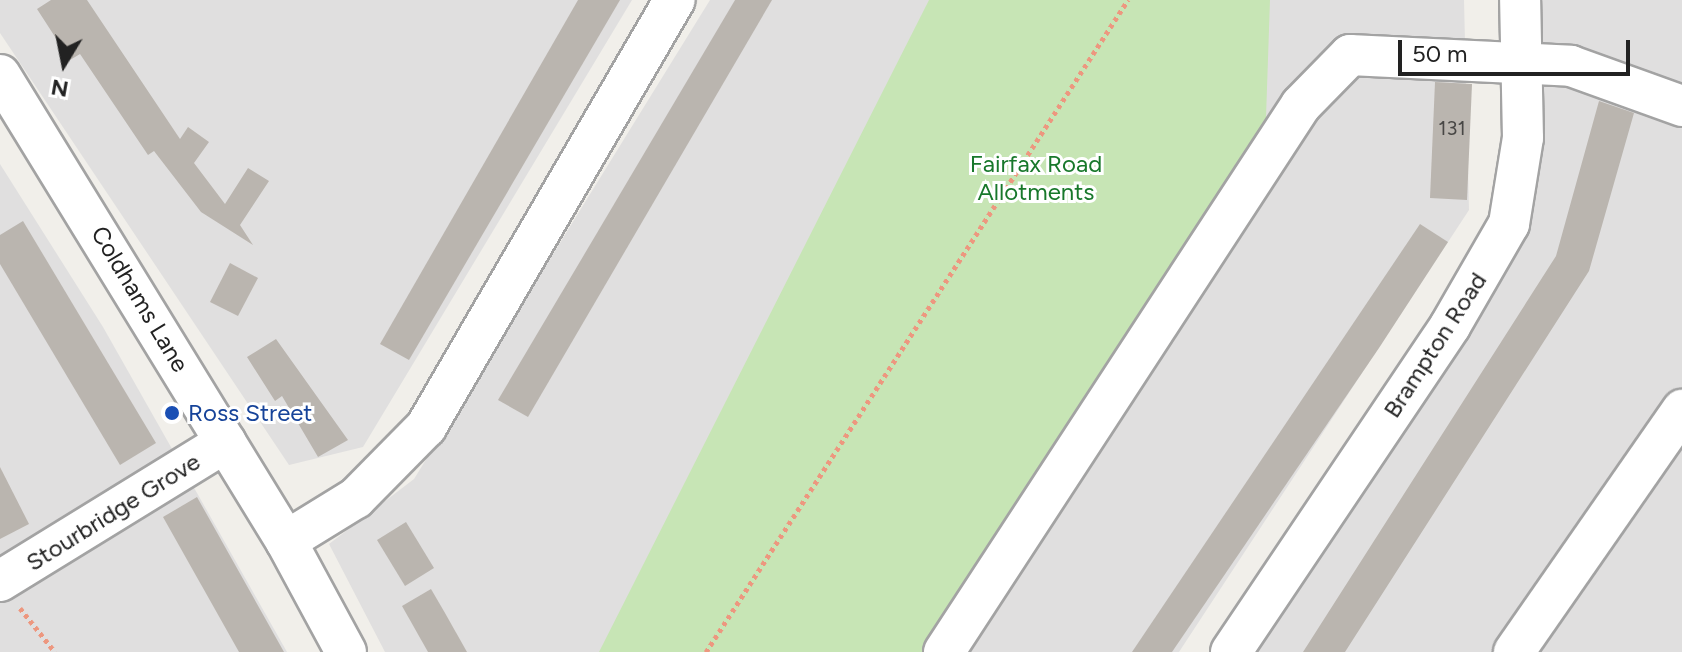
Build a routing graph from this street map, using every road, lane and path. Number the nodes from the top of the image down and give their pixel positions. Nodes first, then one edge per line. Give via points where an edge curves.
1 (675, 0) edge
2 (1128, 0) edge
3 (1520, 0) edge
4 (1520, 60) junction
5 (0, 75) edge
6 (1682, 106) edge
7 (1682, 410) edge
8 (226, 442) junction
9 (286, 541) junction
10 (5, 587) edge
11 (55, 652) edge
12 (346, 652) edge
13 (706, 652) edge
14 (944, 652) edge
15 (1231, 652) edge
16 (1514, 652) edge

1 - 9 street via 426,427 356,498
2 - 13 path
3 - 4 street, Brampton Road
4 - 6 street via 1571,66
4 - 14 street via 1350,55 1322,76
4 - 15 street, Brampton Road via 1520,187 1509,224 1450,326
5 - 8 street, Coldhams Lane
7 - 16 street
8 - 9 street, Coldhams Lane
8 - 10 street, Stourbridge Grove
9 - 12 street, Coldhams Lane
10 - 11 path

